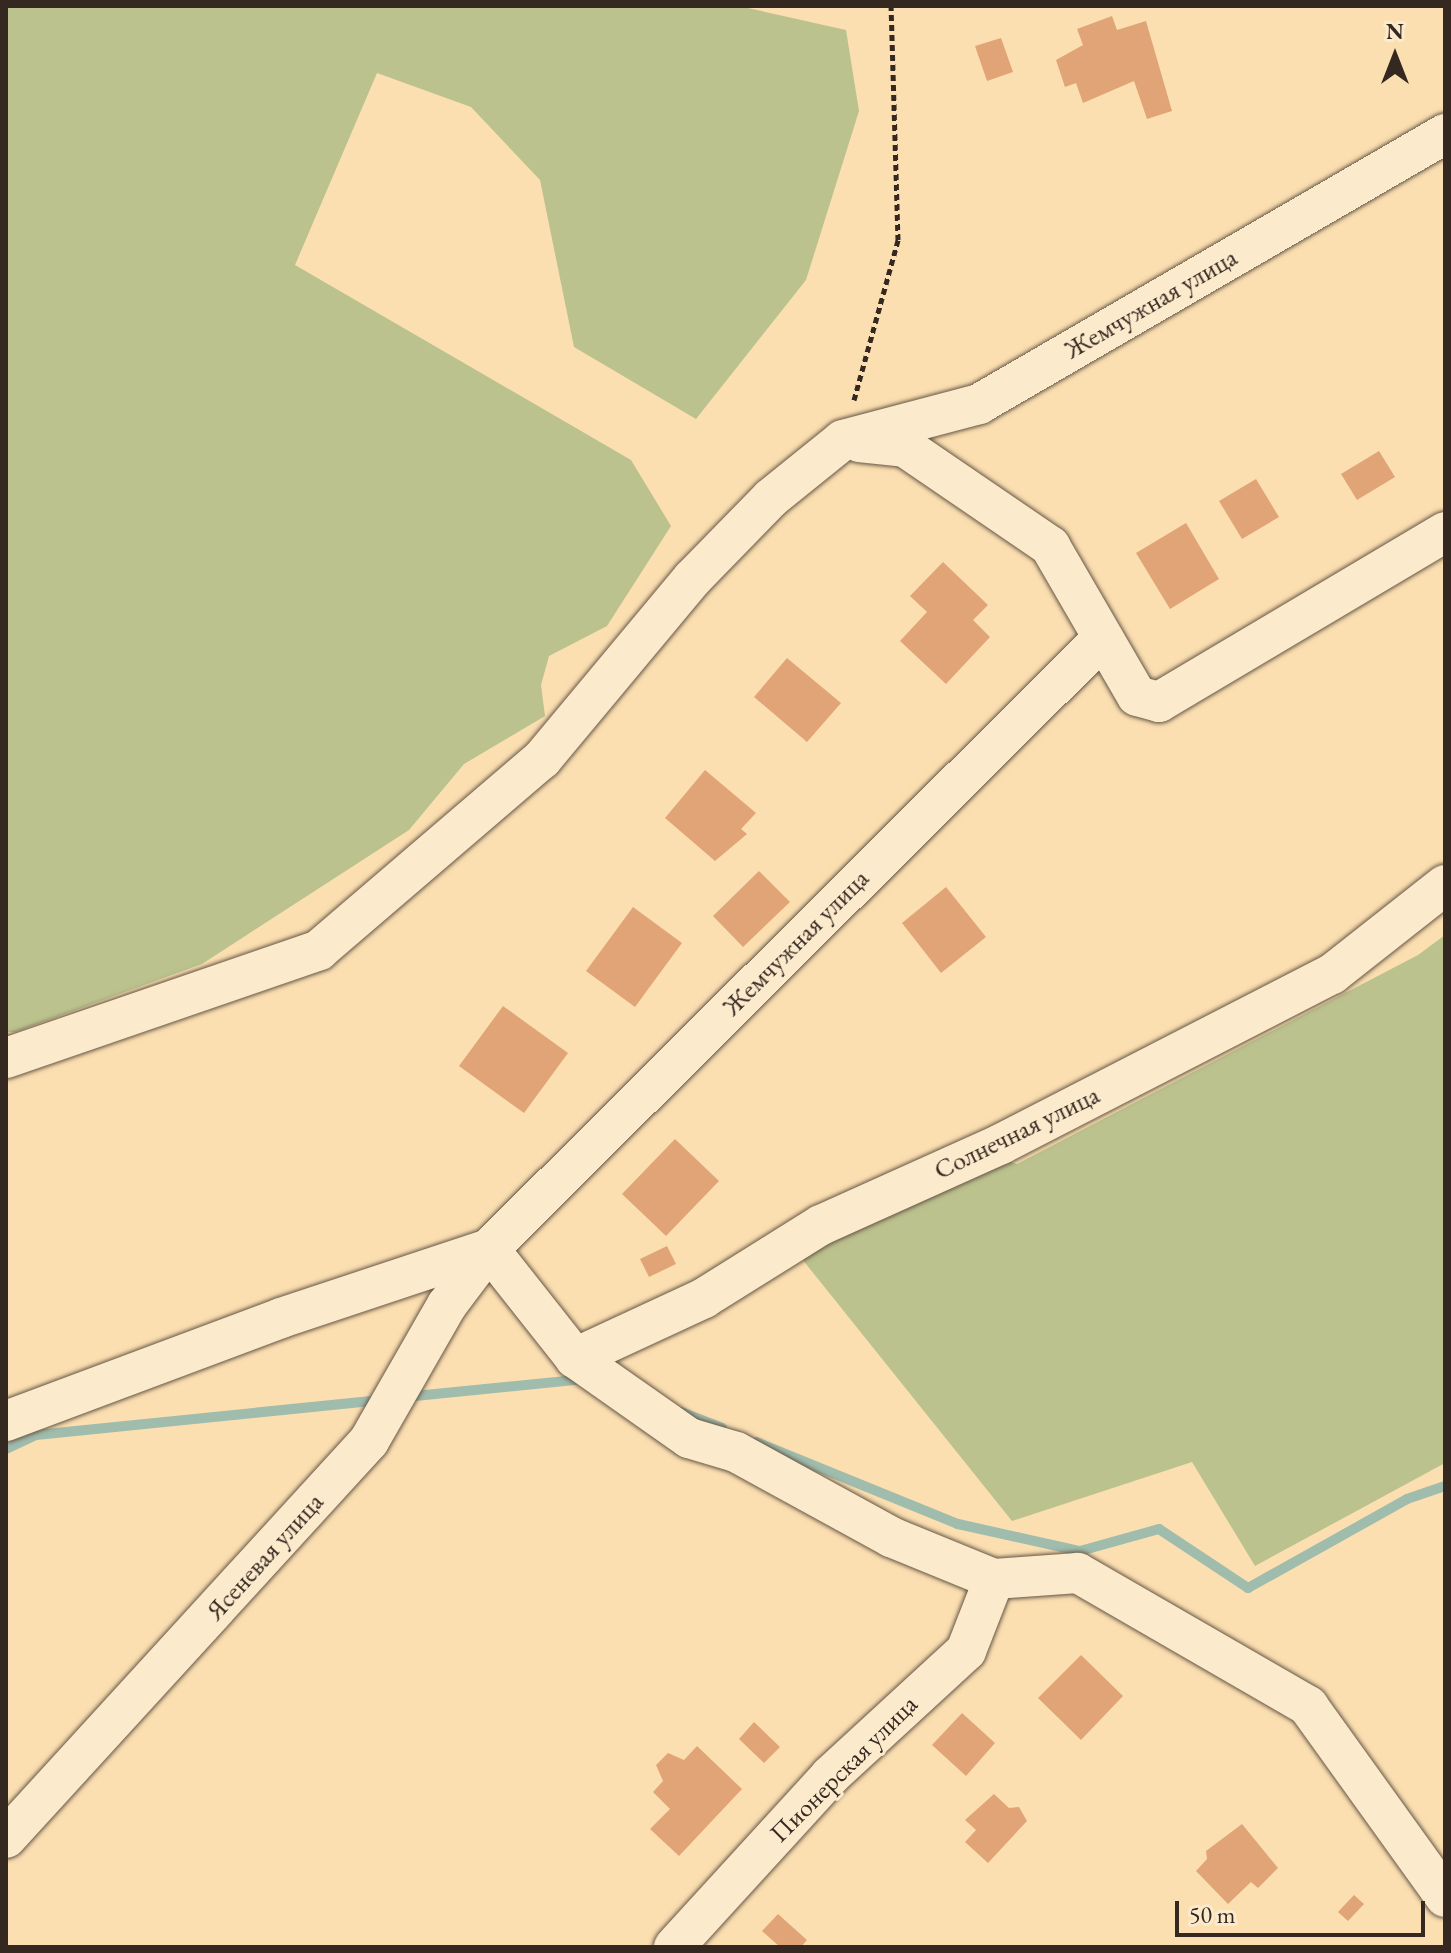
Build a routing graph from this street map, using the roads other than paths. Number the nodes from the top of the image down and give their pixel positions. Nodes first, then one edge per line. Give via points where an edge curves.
1 (1445, 134) edge
2 (843, 440) junction
3 (1445, 532) edge
4 (1103, 638) junction
5 (1445, 885) edge
6 (6, 1058) edge
7 (489, 1249) junction
8 (575, 1358) junction
9 (6, 1421) edge
10 (994, 1579) junction
11 (6, 1838) edge
12 (1445, 1897) edge
13 (674, 1947) edge

1 - 2 street, Жемчужная улица via 979,404
2 - 4 street via 905,447 1050,546
2 - 6 street, Жемчужная улица via 771,498 692,579 542,759 319,950
3 - 4 street via 1159,702 1137,696
4 - 7 street, Жемчужная улица
5 - 8 street, Солнечная улица via 1332,974 1001,1144 821,1225 704,1298
7 - 8 street
7 - 9 street via 281,1318
7 - 11 street, Ясеневая улица via 447,1305 369,1441
8 - 10 street via 689,1438 736,1452 891,1537
10 - 12 street via 1078,1573 1308,1706
10 - 13 street, Пионерская улица via 966,1651 830,1776

